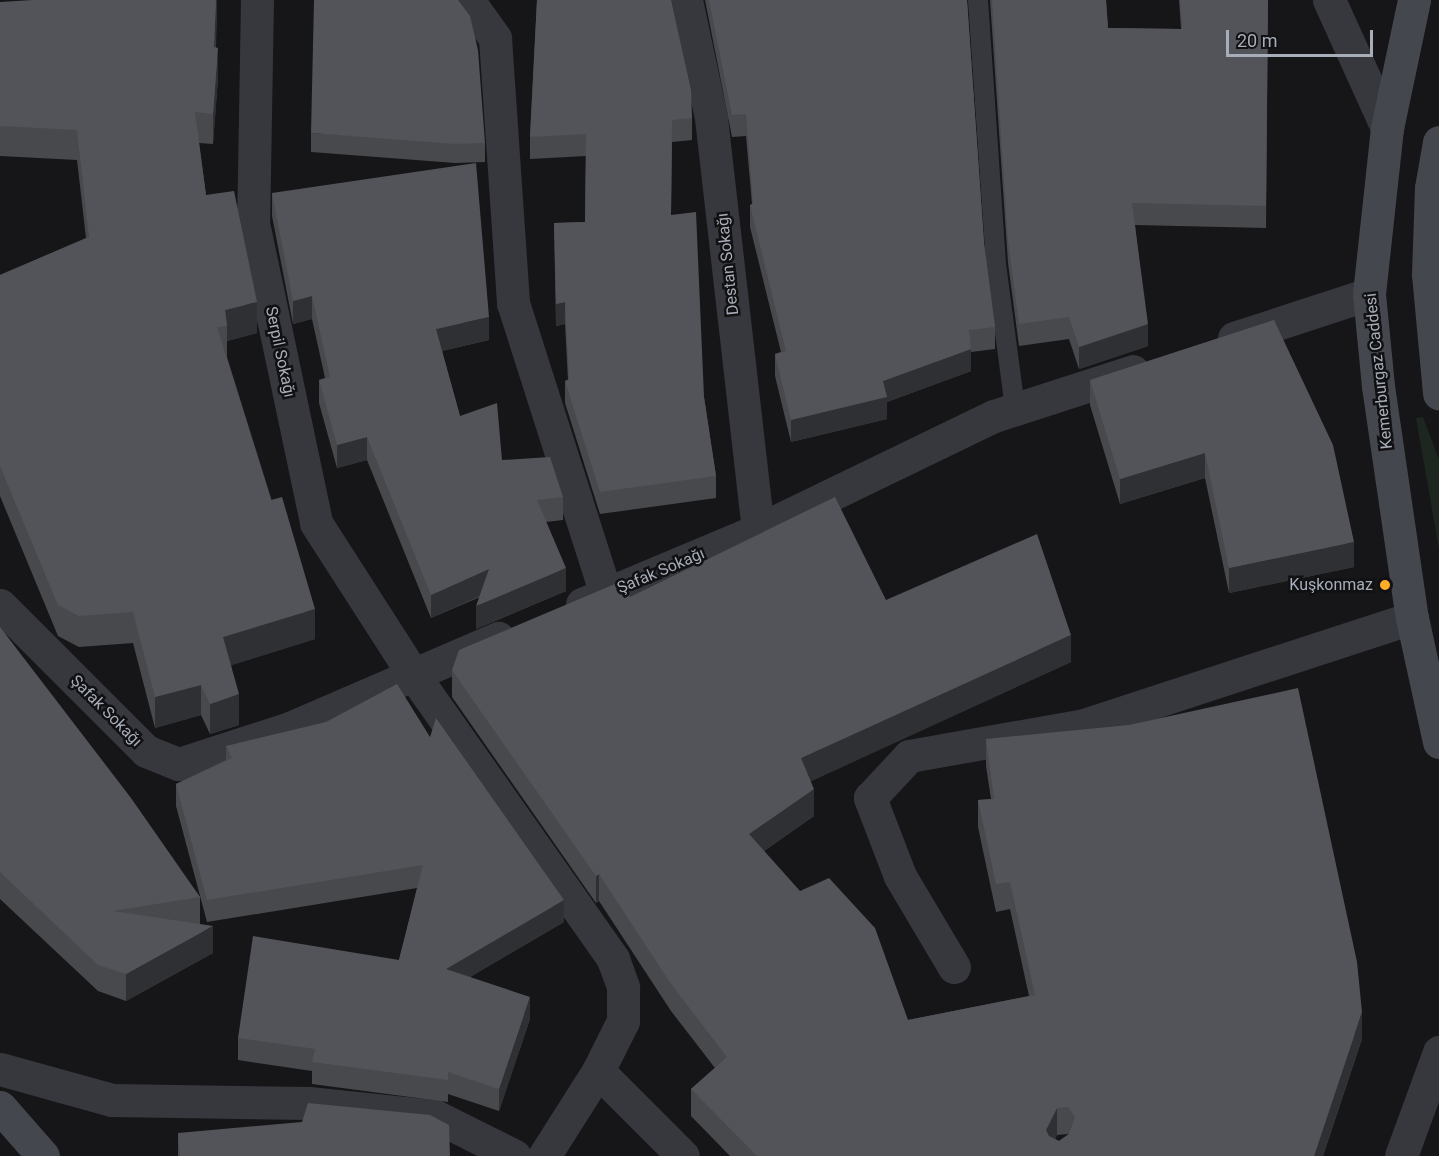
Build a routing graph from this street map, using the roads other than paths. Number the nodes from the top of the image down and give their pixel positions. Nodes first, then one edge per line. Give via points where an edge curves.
1 (257, 0) edge
2 (468, 0) edge
3 (686, 0) edge
4 (978, 0) edge
5 (1329, 0) edge
6 (1414, 0) edge
7 (1387, 128) junction
8 (1439, 142) edge
9 (1369, 294) junction
10 (1203, 348) edge
11 (1159, 363) edge
12 (1439, 393) edge
13 (1015, 409) junction
14 (758, 530) junction
15 (606, 594) junction
16 (0, 605) edge
17 (1412, 618) junction
18 (413, 674) junction
19 (1436, 720) edge
20 (954, 967) dead end
21 (1439, 1052) edge
22 (0, 1069) edge
23 (598, 1071) junction
24 (1439, 1105) edge
25 (0, 1107) edge
26 (1402, 1154) edge
27 (43, 1156) edge
28 (515, 1156) edge
29 (544, 1156) edge
30 (683, 1156) edge

1 - 18 street, Serpil Sokağı via 253,223 316,523
2 - 15 street via 495,38 513,303
3 - 14 street, Destan Sokağı via 711,117
4 - 13 lane via 996,264
5 - 7 street
6 - 7 main road, Kemerburgaz Caddesi
7 - 9 main road, Kemerburgaz Caddesi
8 - 12 main road via 1431,188 1428,274
9 - 10 street
9 - 17 main road, Kemerburgaz Caddesi via 1378,386
11 - 13 street, Şafak Sokağı
13 - 14 street, Şafak Sokağı
14 - 15 street, Şafak Sokağı
15 - 18 street, Şafak Sokağı
16 - 18 street, Şafak Sokağı via 146,751 179,764 290,728
17 - 19 main road, Kemerburgaz Caddesi
17 - 20 street via 1084,725 909,756 870,798 900,876
18 - 23 street, Serpil Sokağı via 613,959 623,987 623,1021
21 - 26 street
22 - 28 street via 112,1100 309,1103 435,1116
23 - 29 street, Serpil Sokağı
23 - 30 street
24 - 26 street via 1430,1111
25 - 27 main road

